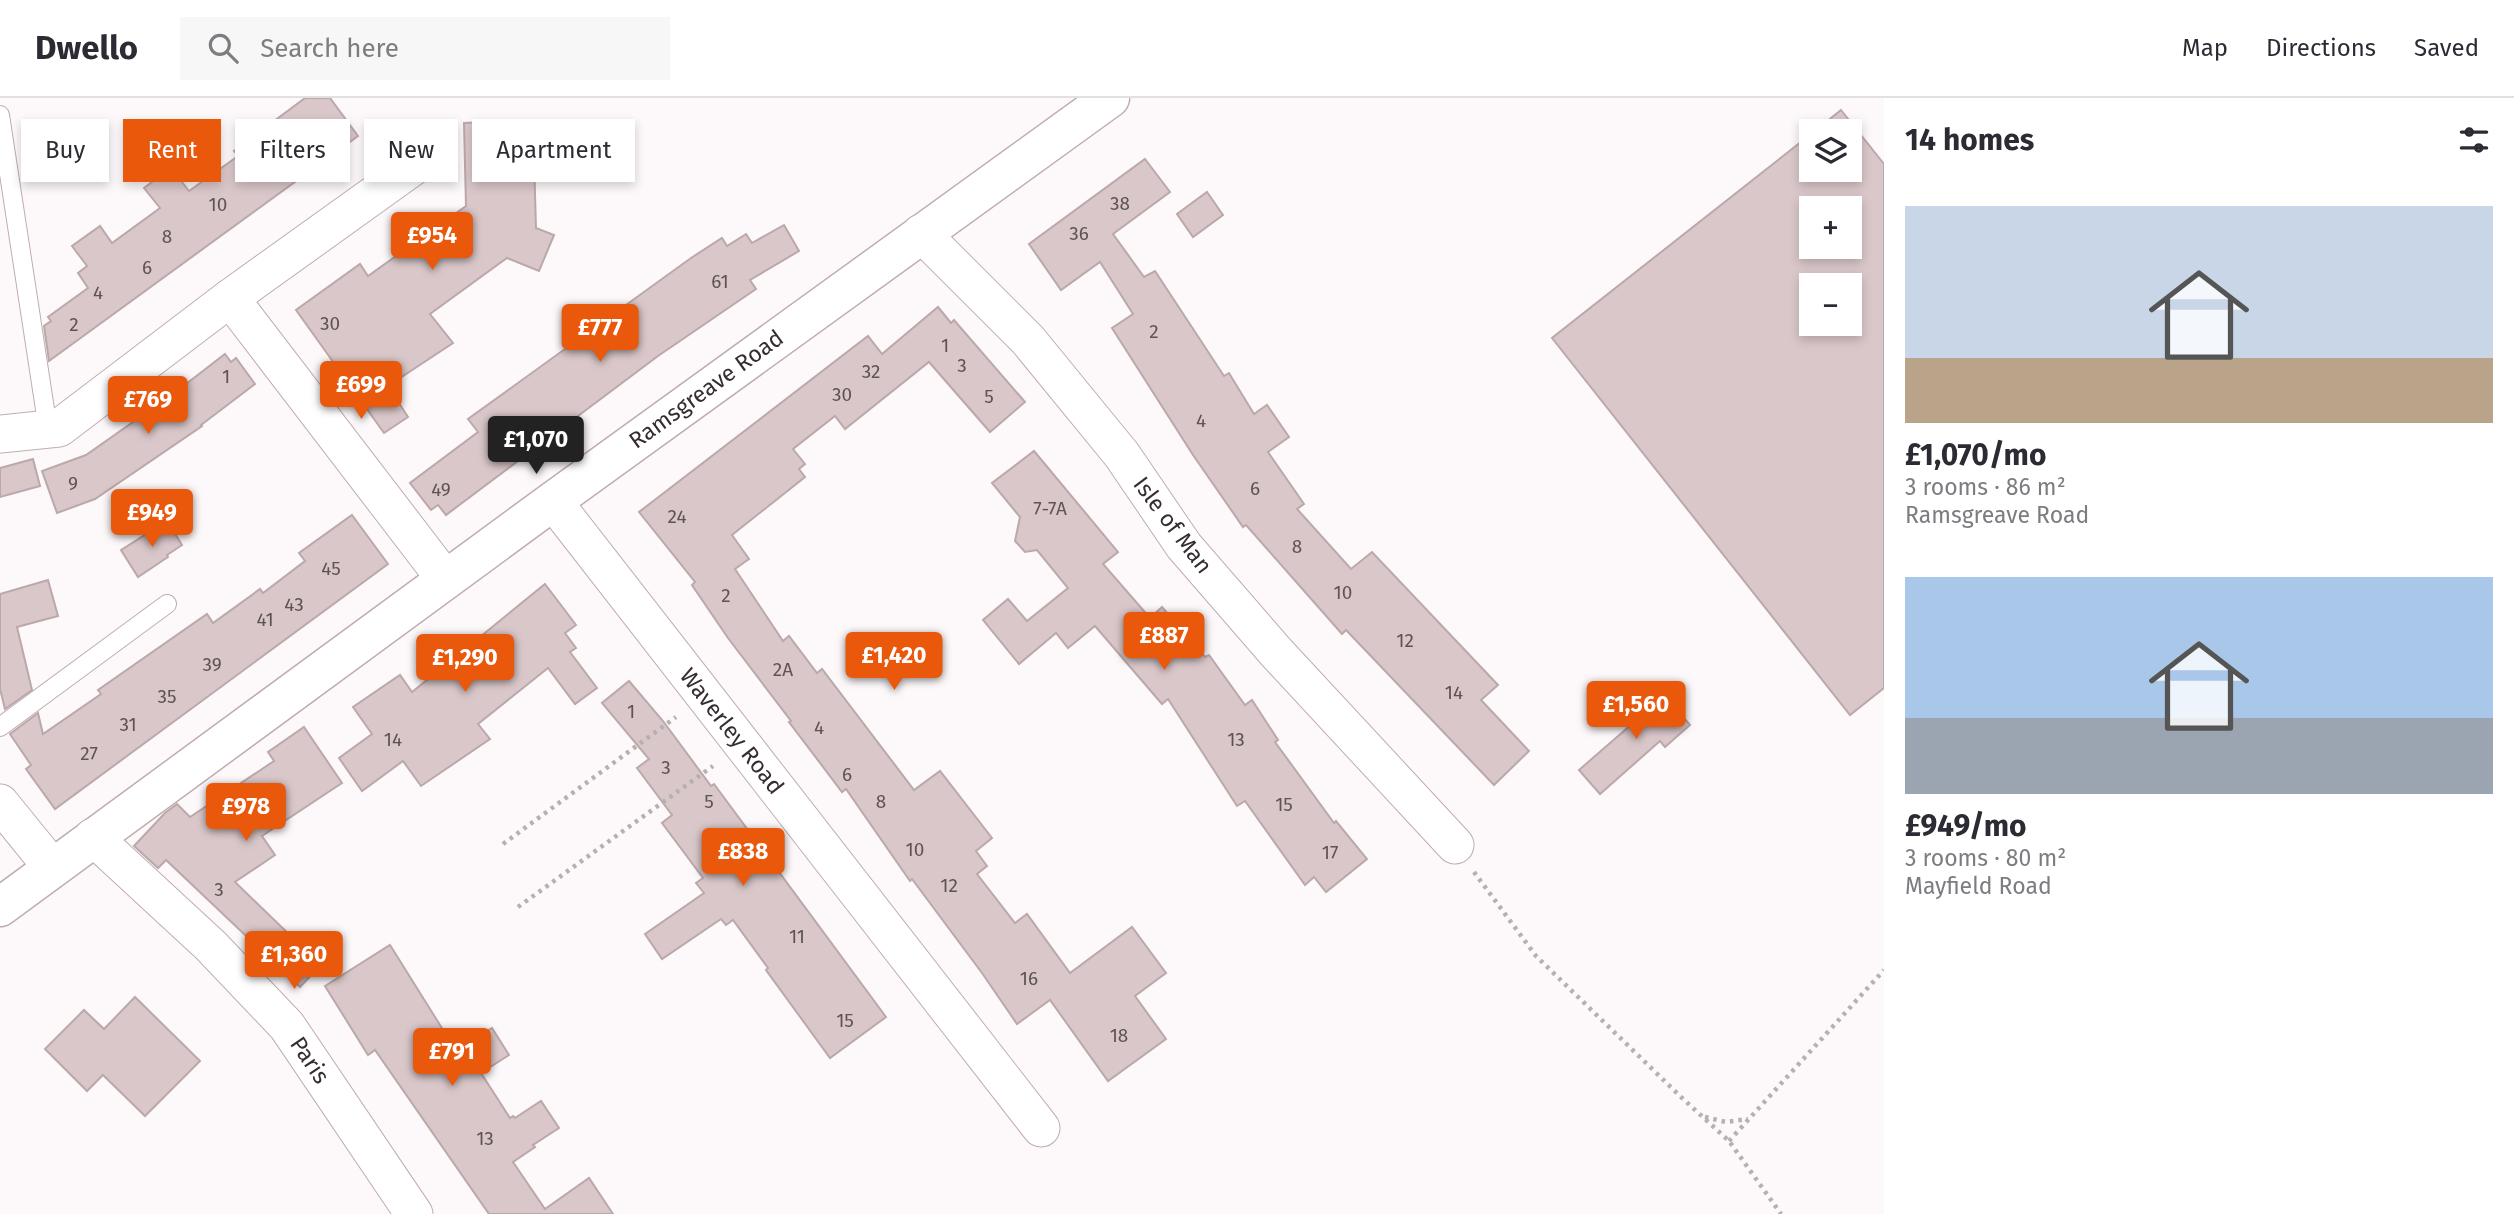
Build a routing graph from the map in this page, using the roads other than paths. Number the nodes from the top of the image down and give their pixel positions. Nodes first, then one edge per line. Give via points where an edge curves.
1 (1110, 98) edge
2 (0, 115) edge
3 (393, 182) edge
4 (921, 233) junction
5 (230, 298) junction
6 (48, 429) junction
7 (0, 434) edge
8 (552, 501) junction
9 (446, 580) junction
10 (167, 604) dead end
11 (0, 727) edge
12 (0, 803) edge
13 (93, 837) junction
14 (1455, 845) road end
15 (52, 867) junction
16 (0, 907) edge
17 (1041, 1128) dead end
18 (414, 1214) edge

1 - 4 street, Ramsgreave Road
2 - 6 lane
3 - 5 street
4 - 8 street, Ramsgreave Road
4 - 14 street, Isle of Man via 1028,340 1122,455 1184,546
5 - 6 street via 59,428
5 - 9 street
6 - 7 street
8 - 9 street, Ramsgreave Road
8 - 17 street, Waverley Road
9 - 13 street, Ramsgreave Road
10 - 11 lane
12 - 15 street
13 - 15 street, Ramsgreave Road
13 - 18 street, Paris via 211,946 287,1026
15 - 16 street, Ramsgreave Road

